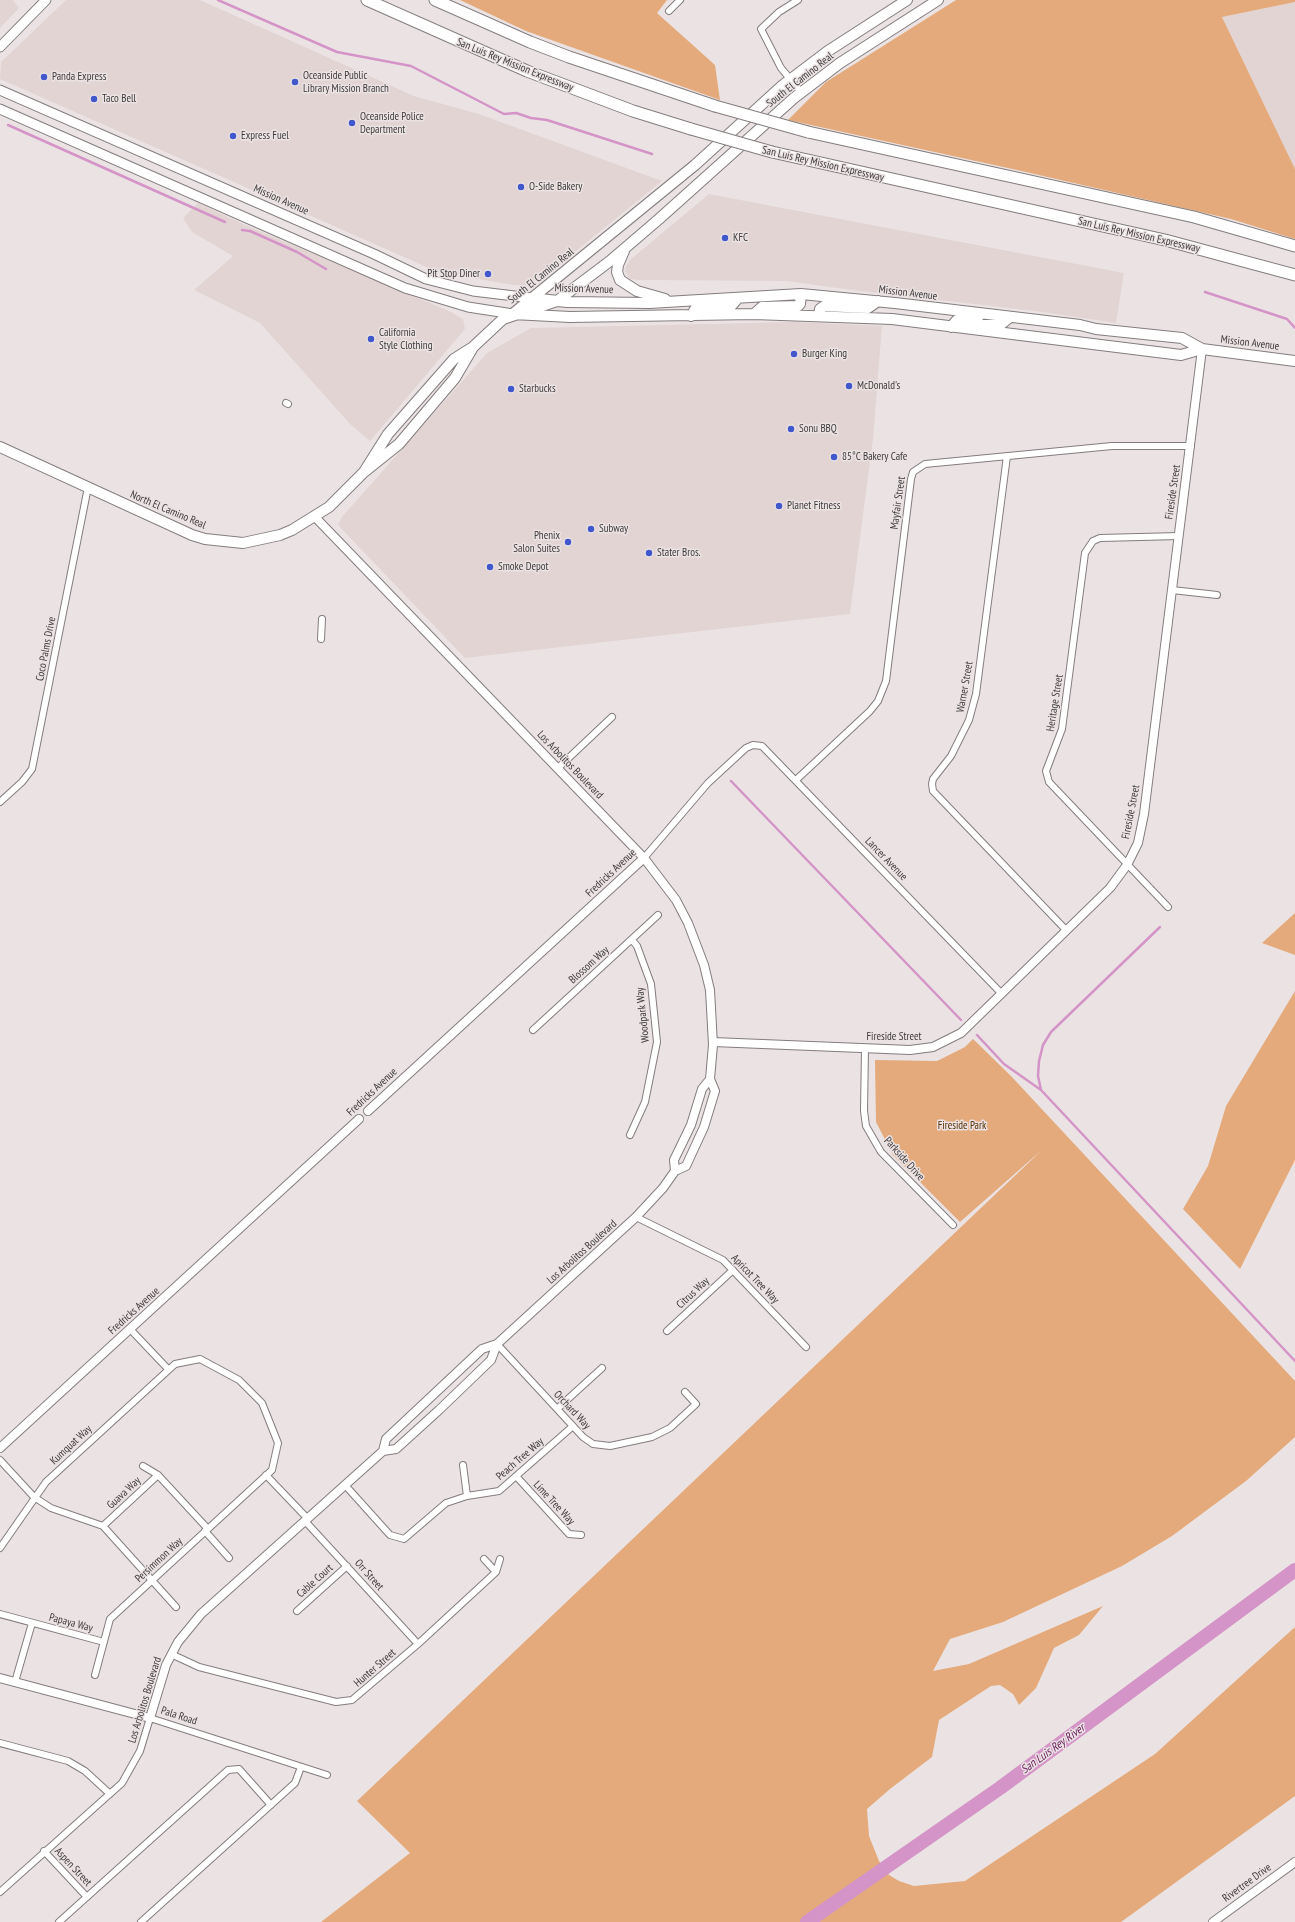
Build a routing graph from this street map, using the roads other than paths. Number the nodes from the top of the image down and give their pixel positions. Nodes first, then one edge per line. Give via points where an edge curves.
1 (46, 0) edge
2 (367, 0) edge
3 (435, 0) edge
4 (680, 0) edge
5 (798, 0) edge
6 (907, 0) edge
7 (938, 0) edge
8 (669, 11) dead end
9 (0, 47) edge
10 (790, 80) junction
11 (0, 90) edge
12 (801, 92) junction
13 (0, 109) edge
14 (1295, 246) edge
15 (626, 247) junction
16 (1295, 276) edge
17 (801, 294) junction
18 (531, 298) junction
19 (738, 298) junction
20 (557, 301) junction
21 (878, 301) junction
22 (680, 302) junction
23 (513, 314) junction
24 (754, 314) junction
25 (981, 314) junction
26 (692, 316) junction
27 (819, 316) junction
28 (1010, 317) junction
29 (951, 327) junction
30 (979, 330) junction
31 (473, 347) junction
32 (1202, 349) junction
33 (1295, 361) edge
34 (448, 365) junction
35 (411, 407) junction
36 (422, 417) junction
37 (1191, 446) junction
38 (0, 447) edge
39 (1007, 456) junction
40 (382, 457) junction
41 (364, 472) junction
42 (88, 487) junction
43 (315, 517) junction
44 (1179, 536) junction
45 (1172, 590) junction
46 (1217, 595) dead end
47 (322, 619) dead end
48 (321, 639) dead end
49 (612, 717) dead end
50 (753, 745) joint
51 (558, 768) junction
52 (796, 780) junction
53 (0, 802) edge
54 (644, 858) junction
55 (1127, 865) junction
56 (1168, 907) dead end
57 (658, 915) dead end
58 (1066, 930) junction
59 (632, 940) junction
60 (1001, 993) junction
61 (533, 1030) dead end
62 (713, 1042) junction
63 (865, 1048) junction
64 (710, 1079) junction
65 (368, 1111) joint
66 (360, 1119) joint
67 (630, 1135) dead end
68 (675, 1171) junction
69 (636, 1217) junction
70 (953, 1225) dead end
71 (733, 1270) junction
72 (130, 1329) junction
73 (667, 1331) dead end
74 (497, 1344) junction
75 (806, 1347) dead end
76 (602, 1368) dead end
77 (168, 1370) junction
78 (685, 1392) dead end
79 (557, 1408) junction
80 (573, 1426) junction
81 (0, 1448) edge
82 (383, 1451) junction
83 (0, 1460) edge
84 (463, 1465) dead end
85 (143, 1466) dead end
86 (158, 1475) junction
87 (266, 1475) junction
88 (516, 1476) junction
89 (345, 1485) junction
90 (467, 1496) junction
91 (34, 1498) junction
92 (306, 1519) junction
93 (103, 1526) junction
94 (206, 1530) junction
95 (580, 1535) dead end
96 (0, 1548) edge
97 (228, 1558) dead end
98 (484, 1559) dead end
99 (500, 1559) dead end
100 (347, 1566) junction
101 (496, 1572) junction
102 (152, 1580) junction
103 (176, 1607) dead end
104 (298, 1611) dead end
105 (0, 1614) edge
106 (32, 1623) junction
107 (104, 1642) junction
108 (418, 1644) junction
109 (171, 1654) junction
110 (95, 1675) dead end
111 (0, 1678) edge
112 (15, 1682) junction
113 (150, 1718) junction
114 (0, 1743) edge
115 (301, 1767) junction
116 (327, 1775) dead end
117 (110, 1794) junction
118 (271, 1805) junction
119 (44, 1851) junction
120 (1294, 1864) edge
121 (0, 1892) edge
122 (87, 1897) junction
123 (59, 1922) edge
124 (141, 1922) edge
125 (1212, 1922) edge

1 - 9 main road
2 - 16 highway, San Luis Rey Mission Expressway, bridge via 526,71 691,129 772,152 1231,256
3 - 14 highway, bridge via 562,54 715,106 808,132 1194,217
4 - 8 street
5 - 10 street via 779,12 761,29
6 - 10 main road, South El Camino Real via 828,51
7 - 12 main road, South El Camino Real via 840,63
10 - 12 street
10 - 18 main road, South El Camino Real via 695,165
11 - 18 main road, Mission Avenue via 426,279 473,291
12 - 15 main road, South El Camino Real
13 - 23 main road, Mission Avenue via 405,288 468,307
15 - 20 main road, South El Camino Real
15 - 22 main road via 618,265 620,280 637,291
17 - 19 main road, Mission Avenue
17 - 21 main road, Mission Avenue
17 - 24 main road via 798,306 762,307
18 - 20 main road, Mission Avenue
18 - 23 main road, South El Camino Real
19 - 22 main road, Mission Avenue
19 - 26 main road via 732,305 696,308
20 - 22 main road, Mission Avenue
20 - 23 main road, South El Camino Real
21 - 25 main road, Mission Avenue
21 - 27 main road via 868,308 824,306 820,309
23 - 26 main road, Mission Avenue via 570,317
23 - 31 main road, North El Camino Real via 496,325
24 - 26 main road, Mission Avenue
24 - 27 main road, Mission Avenue
25 - 28 main road, Mission Avenue
25 - 29 main road via 974,321 957,320
27 - 29 main road, Mission Avenue via 892,319
28 - 30 main road via 1000,325 984,325
28 - 32 main road, Mission Avenue via 1182,338
29 - 30 main road, Mission Avenue
30 - 32 main road, Mission Avenue via 1181,355
31 - 34 main road, North El Camino Real
31 - 36 main road, North El Camino Real via 455,378
32 - 33 main road, Mission Avenue
32 - 37 street, Fireside Street
34 - 35 main road, North El Camino Real
34 - 36 main road via 444,377 420,412
35 - 40 main road via 399,434
35 - 41 main road, North El Camino Real via 388,434
36 - 40 main road, North El Camino Real via 399,444
37 - 39 street, Mayfair Street via 1112,446
37 - 44 street, Fireside Street
38 - 42 main road, North El Camino Real
39 - 52 street, Mayfair Street via 925,464 913,472 910,479 886,681 878,701 870,711
39 - 58 street, Warner Street via 970,720 951,756 932,784 933,791
40 - 41 main road, North El Camino Real
41 - 43 main road, North El Camino Real via 329,507
42 - 43 main road, North El Camino Real via 205,539 243,543 280,535
42 - 53 street, Coco Palms Drive via 32,769
43 - 51 street, Los Arbolitos Boulevard
44 - 45 street, Fireside Street
44 - 55 street, Heritage Street via 1100,538 1093,541 1084,553 1062,729 1046,771 1049,782
45 - 46 street
45 - 55 street, Fireside Street via 1144,814 1138,843
47 - 48 street
49 - 51 street
50 - 52 street, Lancer Avenue via 762,746
50 - 54 street, Fredricks Avenue via 746,748 708,783
51 - 54 street, Los Arbolitos Boulevard
52 - 60 street, Lancer Avenue
54 - 62 street, Los Arbolitos Boulevard via 676,900 688,922 710,990
54 - 65 street, Fredricks Avenue
55 - 56 street, Heritage Street
55 - 58 street, Fireside Street via 1110,888
57 - 59 street, Blossom Way
58 - 60 street, Fireside Street
59 - 61 street, Blossom Way
59 - 67 street, Woodpark Way via 637,946 651,984 658,1042 645,1102
60 - 63 street, Fireside Street via 960,1033 933,1047 910,1050
62 - 63 street, Fireside Street
62 - 64 street, Los Arbolitos Boulevard
63 - 70 street, Parkside Drive via 866,1126 881,1152
64 - 68 street, Los Arbolitos Boulevard via 702,1089 691,1125 674,1160
64 - 68 street, Los Arbolitos Boulevard via 715,1091 704,1127 686,1166
65 - 66 street, Fredricks Avenue
66 - 72 street, Fredricks Avenue
68 - 69 street, Los Arbolitos Boulevard
69 - 71 street, Apricot Tree Way via 723,1260
69 - 74 street, Los Arbolitos Boulevard
71 - 73 street, Citrus Way
71 - 75 street, Apricot Tree Way
72 - 77 street
72 - 81 street, Fredricks Avenue
74 - 79 street, Orchard Way
74 - 82 street, Los Arbolitos Boulevard via 482,1350 386,1439
74 - 82 street, Los Arbolitos Boulevard via 492,1360 396,1449
76 - 79 street
77 - 87 street, Kumquat Way via 174,1364 200,1359 239,1380 262,1403 278,1443 272,1470
77 - 91 street, Kumquat Way via 46,1482
78 - 80 street, Orchard Way via 696,1404 670,1428 652,1437 610,1446 593,1444 583,1438
79 - 80 street, Orchard Way
80 - 88 street, Peach Tree Way
82 - 89 street, Los Arbolitos Boulevard
83 - 91 street
84 - 90 street
85 - 86 street, Guava Way
86 - 93 street, Guava Way
86 - 94 street, Guava Way
87 - 92 street, Orr Street
87 - 94 street, Persimmon Way
88 - 90 street, Peach Tree Way via 499,1491
88 - 95 street, Lime Tree Way via 569,1534
89 - 90 street, Peach Tree Way via 390,1535 404,1539 446,1503
89 - 92 street, Los Arbolitos Boulevard
91 - 93 street via 51,1508
91 - 96 street, Kumquat Way
92 - 100 street, Orr Street
92 - 109 street, Los Arbolitos Boulevard via 201,1614
93 - 102 street
94 - 97 street, Guava Way
94 - 102 street, Persimmon Way
98 - 101 street
99 - 101 street
100 - 104 street, Cable Court
100 - 108 street, Orr Street
101 - 108 street, Hunter Street
102 - 103 street
102 - 107 street, Persimmon Way via 110,1618
105 - 106 street, Papaya Way
106 - 107 street, Papaya Way
106 - 112 street, Papaya Way
107 - 110 street, Persimmon Way
108 - 109 street, Hunter Street via 360,1695 352,1700 336,1702 199,1667
109 - 113 street, Los Arbolitos Boulevard
111 - 112 street, Pala Road
112 - 113 street, Pala Road
113 - 115 street, Pala Road
113 - 117 street, Los Arbolitos Boulevard via 136,1761 122,1783
114 - 117 street via 68,1761 85,1770
115 - 116 street, Pala Road
115 - 118 street via 295,1783
117 - 119 street, Los Arbolitos Boulevard
118 - 122 street via 240,1770 228,1770
118 - 124 street
119 - 121 street, Los Arbolitos Boulevard
119 - 122 street, Aspen Street
120 - 125 street, Rivertree Drive
122 - 123 street

